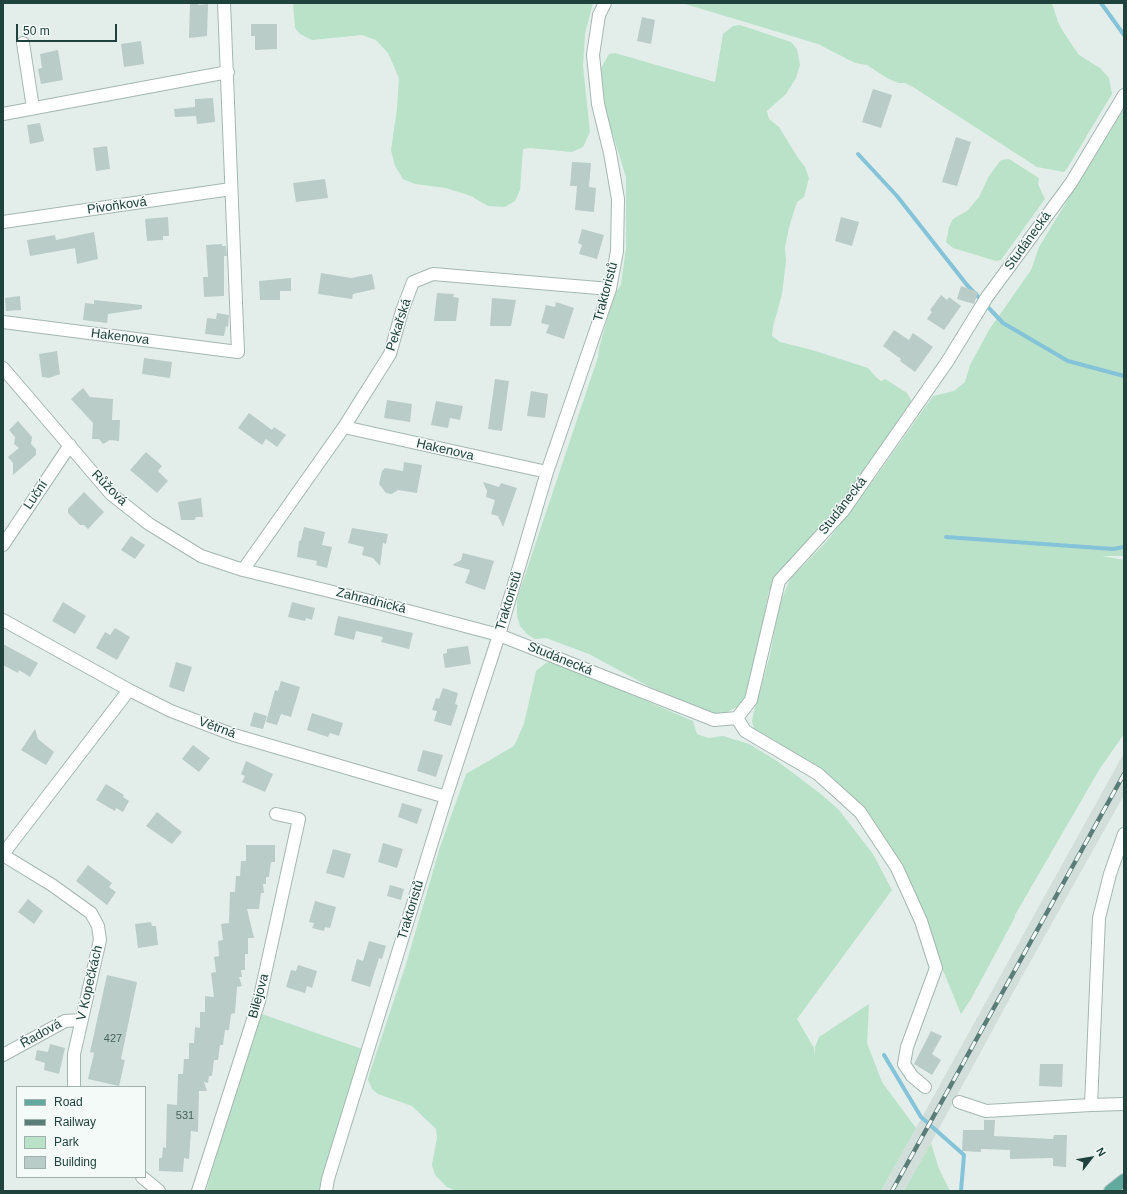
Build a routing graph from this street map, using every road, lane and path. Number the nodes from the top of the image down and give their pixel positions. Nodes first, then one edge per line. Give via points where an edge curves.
1 (224, 3) edge
2 (604, 3) edge
3 (24, 44) dead end
4 (228, 72) junction
5 (1124, 96) edge
6 (33, 108) junction
7 (3, 114) edge
8 (231, 189) junction
9 (3, 222) edge
10 (610, 289) junction
11 (3, 322) edge
12 (3, 368) edge
13 (344, 427) junction
14 (70, 445) junction
15 (548, 472) junction
16 (3, 545) edge
17 (243, 570) junction
18 (3, 620) edge
19 (499, 635) junction
20 (129, 690) junction
21 (737, 718) junction
22 (446, 797) junction
23 (276, 814) dead end
24 (1124, 834) edge
25 (3, 854) edge
26 (81, 1020) junction
27 (3, 1055) edge
28 (74, 1086) edge
29 (926, 1086) dead end
30 (959, 1102) dead end
31 (1124, 1104) edge
32 (1091, 1105) junction
33 (143, 1178) edge
34 (1124, 1180) edge
35 (159, 1191) edge
36 (198, 1191) edge
37 (326, 1191) edge
38 (1110, 1191) edge

1 - 4 street
2 - 10 street, Traktoristů via 599,15 593,55 598,104 618,199 617,251
3 - 6 street
4 - 6 street
4 - 8 street
5 - 21 street, Studánecká via 1071,183 986,297 947,362 843,511 779,581 751,700
6 - 7 street
8 - 9 street, Pivoňková
8 - 11 street, Hakenova via 238,352
10 - 13 street, Pekařská via 433,274 413,282 390,354
10 - 15 street, Traktoristů
12 - 14 street, Růžová
13 - 15 street, Hakenova
13 - 17 street, Pekařská
14 - 16 street, Luční
14 - 17 street, Růžová via 111,494 149,524 201,556
15 - 19 street, Traktoristů
17 - 19 street, Zahradnická
18 - 20 street, Větrná
19 - 21 street, Studánecká via 714,720
19 - 22 street, Traktoristů
20 - 22 street, Větrná via 170,711 234,734
20 - 25 street
21 - 29 street via 745,731 818,774 855,807 897,868 921,922 936,968 907,1047 904,1064 912,1076
22 - 37 street, Traktoristů
23 - 36 street, Bilejova via 299,819 259,1001
24 - 32 street via 1110,874 1099,918
25 - 26 street, V Kopečkách via 91,914 98,926 100,940
26 - 27 street, Řadová via 65,1021
26 - 28 street, V Kopečkách via 74,1054
30 - 32 street via 986,1111
31 - 32 street
33 - 35 street
34 - 38 main road

